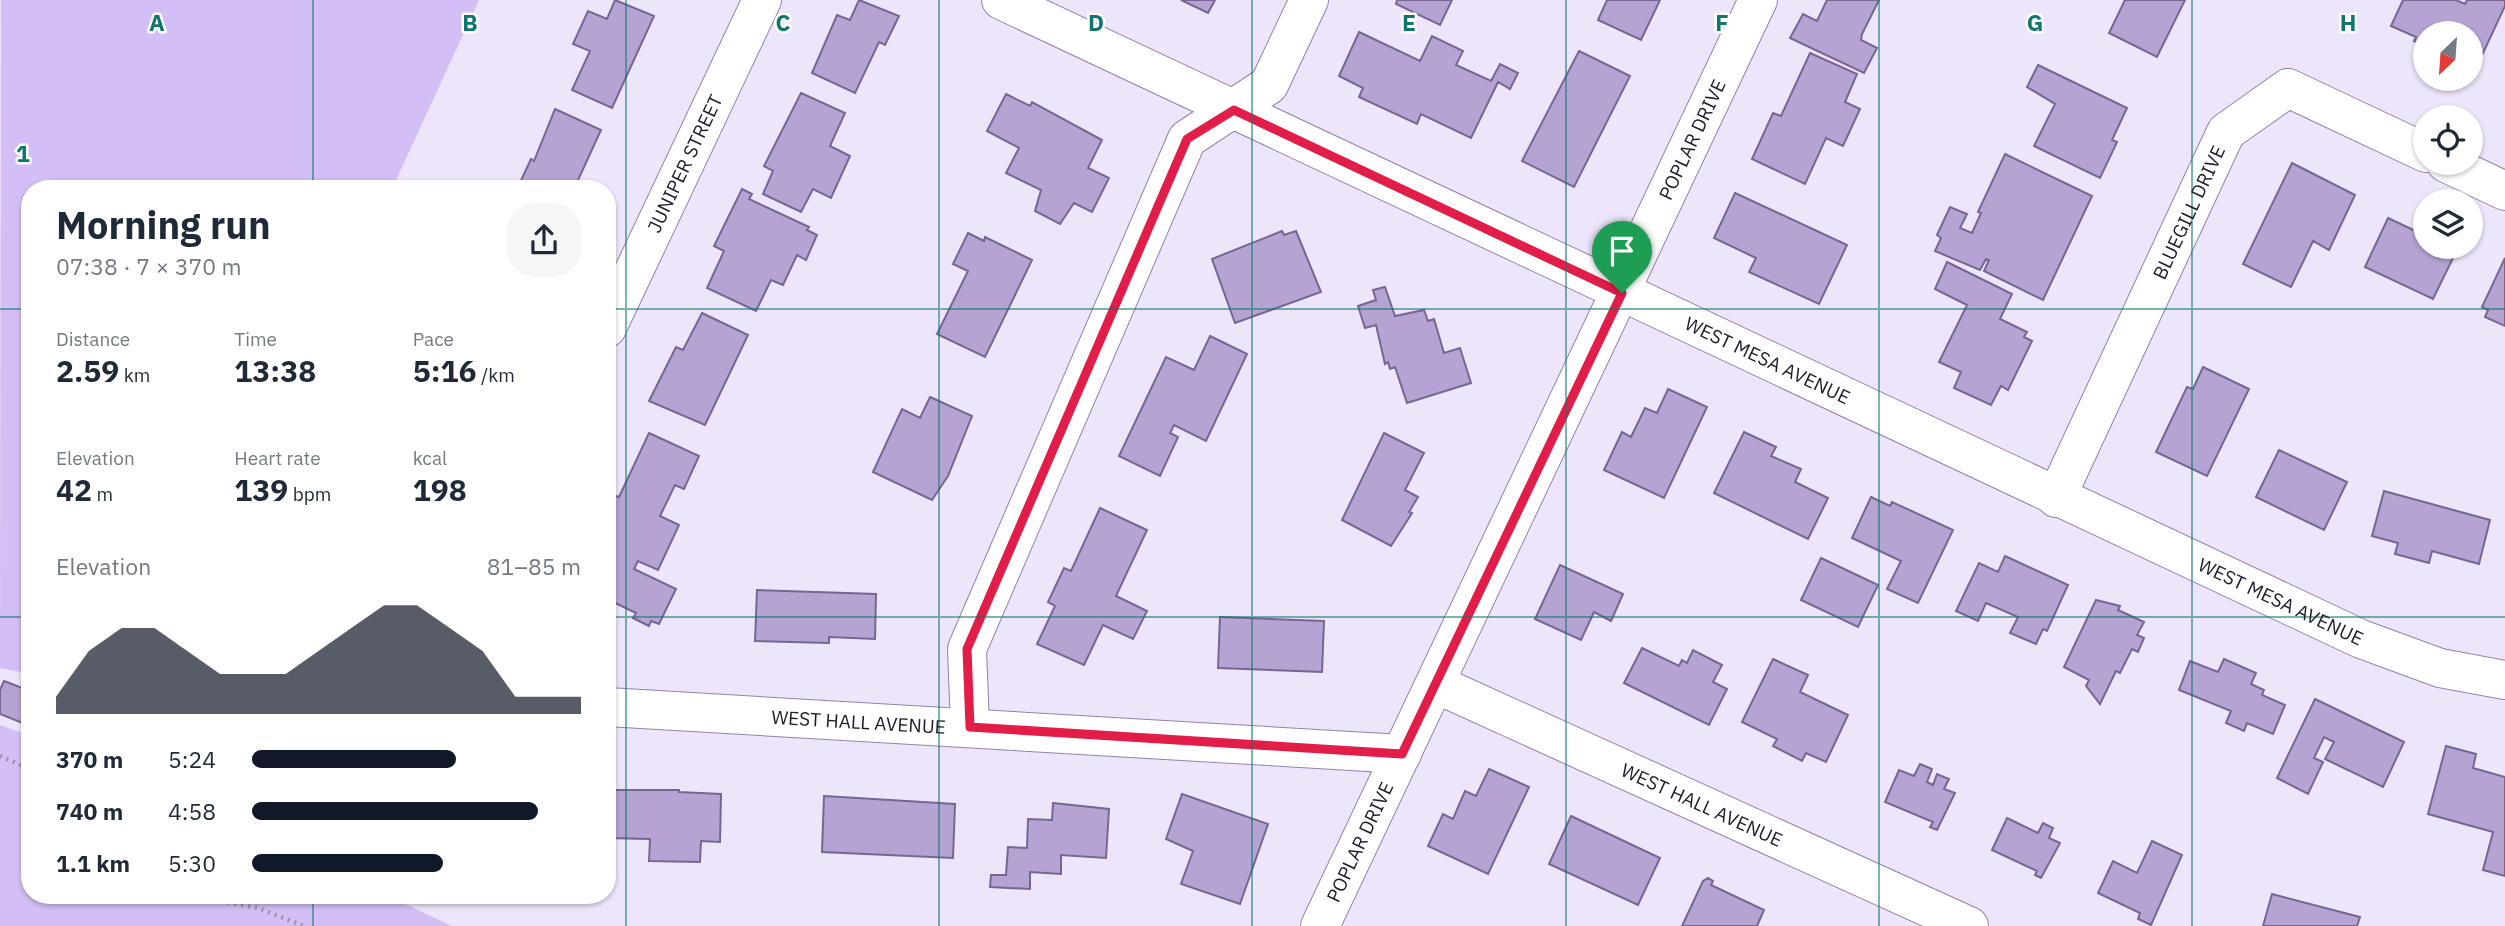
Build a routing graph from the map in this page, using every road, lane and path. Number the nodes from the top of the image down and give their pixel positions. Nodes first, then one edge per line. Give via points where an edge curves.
1 (762, 0) edge
2 (1001, 0) edge
3 (1309, 0) edge
4 (1758, 0) edge
5 (1234, 110) junction
6 (2413, 147) edge
7 (2471, 175) edge
8 (2505, 191) edge
9 (1622, 293) junction
10 (616, 309) edge
11 (2056, 498) junction
12 (2505, 680) edge
13 (1436, 684) junction
14 (616, 707) edge
15 (970, 727) junction
16 (1402, 754) junction
17 (0, 756) edge
18 (21, 765) edge
19 (236, 904) edge
20 (304, 926) edge
21 (1320, 926) edge
22 (1969, 926) edge

1 - 10 street, JUNIPER STREET
2 - 5 street, WEST MESA AVENUE
3 - 5 street via 1269,85
4 - 9 street, POPLAR DRIVE
5 - 9 street, WEST MESA AVENUE
5 - 15 street via 1187,139 972,636 967,649
6 - 11 street, BLUEGILL DRIVE via 2288,88 2226,132
7 - 8 street
9 - 11 street, WEST MESA AVENUE
9 - 13 street, POPLAR DRIVE
11 - 12 street, WEST MESA AVENUE via 2361,639 2440,668
13 - 16 street, POPLAR DRIVE
13 - 22 street, WEST HALL AVENUE
14 - 15 street, WEST HALL AVENUE
15 - 16 street, WEST HALL AVENUE
16 - 21 street, POPLAR DRIVE
17 - 18 path
19 - 20 path

